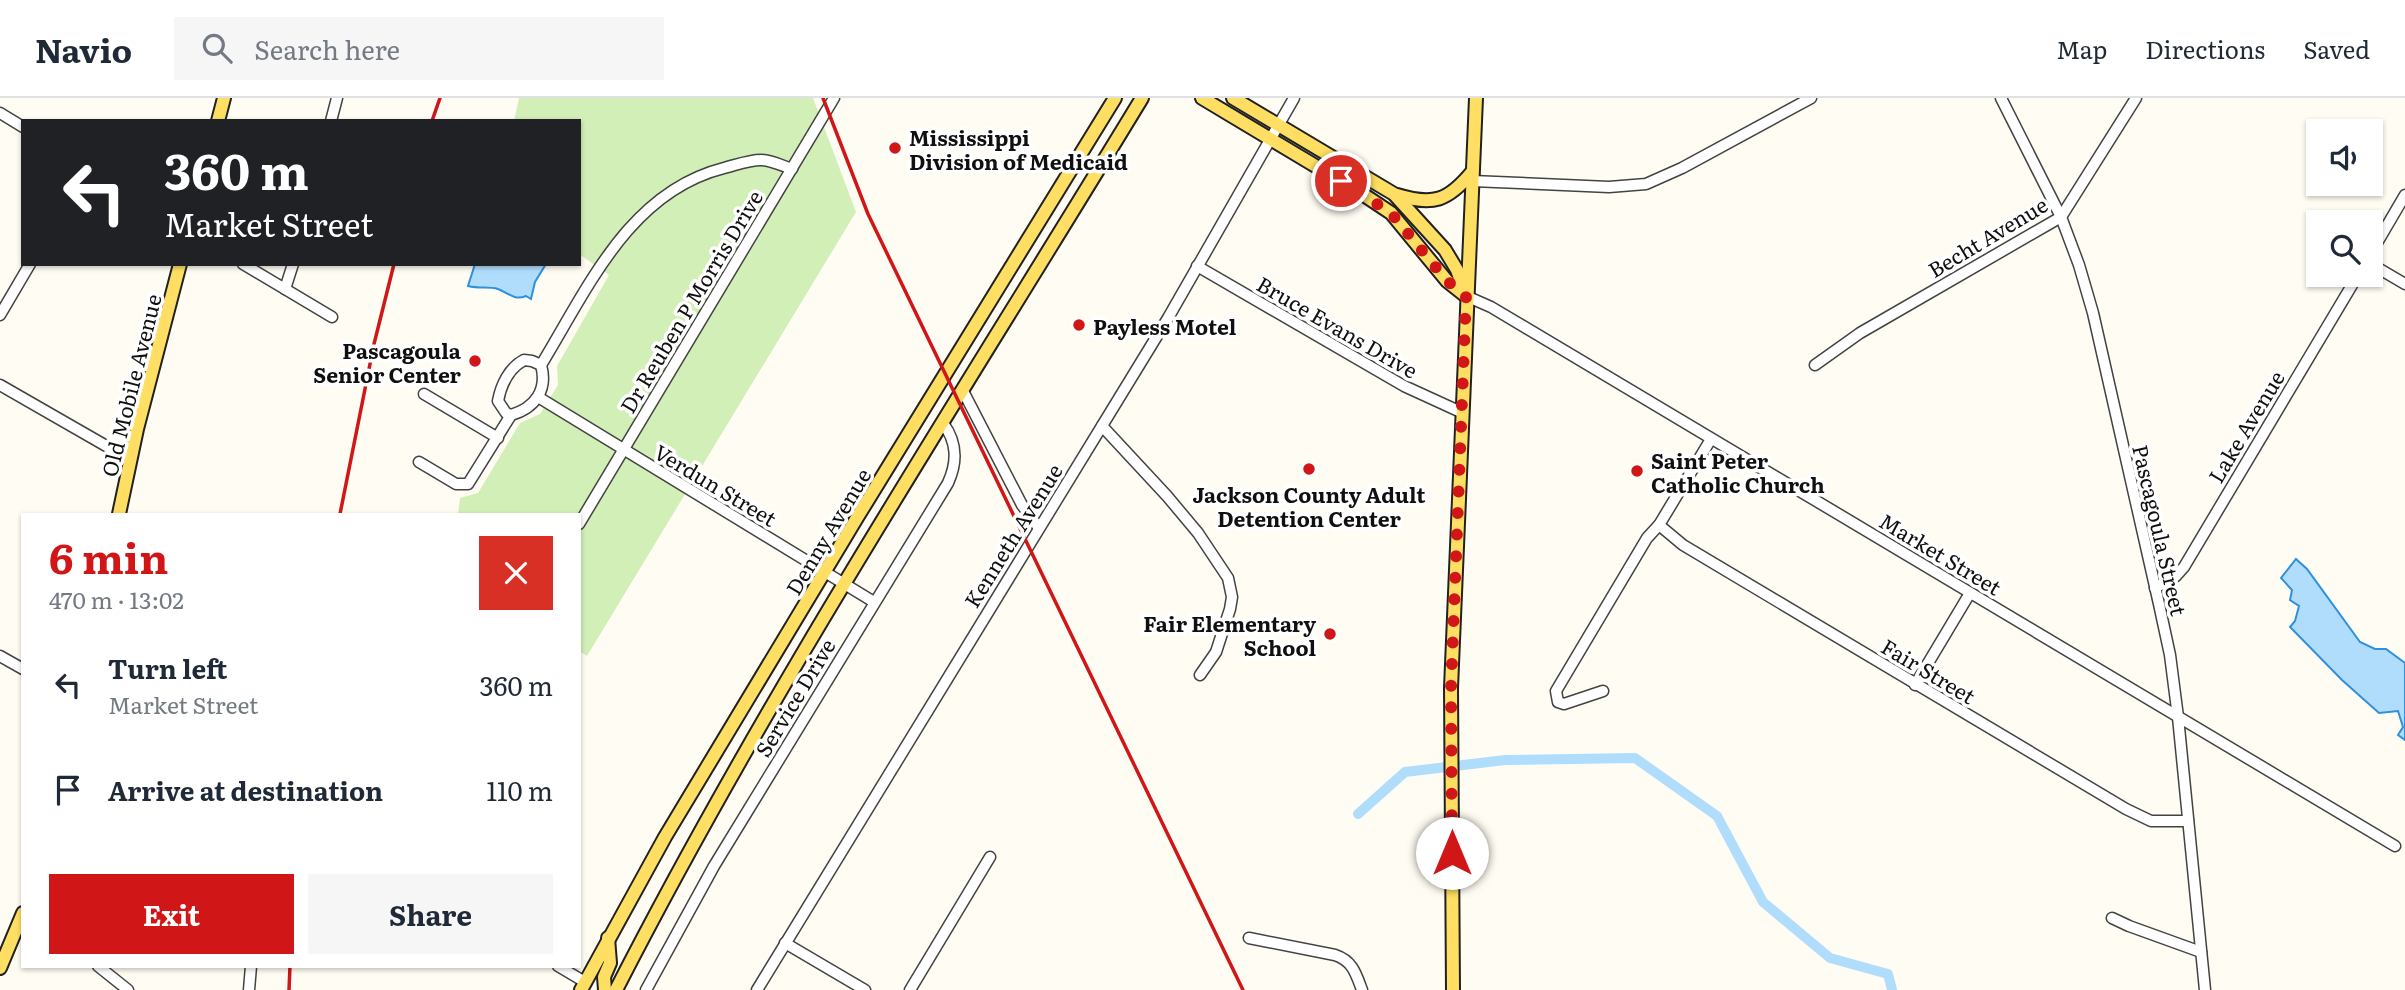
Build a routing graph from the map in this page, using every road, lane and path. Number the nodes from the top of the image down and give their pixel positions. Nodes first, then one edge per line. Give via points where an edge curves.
1 (224, 98) edge
2 (337, 98) edge
3 (834, 98) edge
4 (1115, 98) edge
5 (1142, 98) edge
6 (1202, 98) edge
7 (1233, 98) edge
8 (1294, 98) edge
9 (1476, 98) edge
10 (1811, 98) edge
11 (2001, 98) edge
12 (2136, 98) edge
13 (0, 113) edge
14 (219, 119) edge
15 (332, 119) edge
16 (1279, 125) junction
17 (21, 126) edge
18 (1271, 138) junction
19 (792, 169) junction
20 (1472, 177) junction
21 (1394, 194) junction
22 (2405, 195) edge
23 (2061, 217) junction
24 (2383, 233) edge
25 (29, 266) edge
26 (179, 266) edge
27 (246, 266) edge
28 (292, 266) edge
29 (1197, 266) junction
30 (2383, 271) edge
31 (2405, 284) edge
32 (2351, 287) edge
33 (285, 289) junction
34 (1466, 296) junction
35 (0, 315) edge
36 (332, 317) dead end
37 (541, 365) junction
38 (1815, 365) dead end
39 (0, 385) edge
40 (963, 391) junction
41 (424, 394) dead end
42 (538, 397) junction
43 (1463, 413) junction
44 (511, 415) junction
45 (943, 423) junction
46 (1102, 426) junction
47 (498, 438) junction
48 (1711, 439) junction
49 (623, 450) junction
50 (131, 456) junction
51 (419, 462) dead end
52 (119, 513) edge
53 (581, 521) edge
54 (1659, 525) junction
55 (1039, 528) junction
56 (824, 572) junction
57 (844, 584) junction
58 (2155, 588) junction
59 (1970, 593) junction
60 (874, 602) junction
61 (0, 656) edge
62 (21, 668) edge
63 (1200, 675) dead end
64 (1915, 685) junction
65 (1603, 691) dead end
66 (2178, 717) junction
67 (2188, 821) junction
68 (2395, 846) dead end
69 (990, 857) dead end
70 (21, 918) edge
71 (2112, 918) dead end
72 (608, 937) junction
73 (1249, 938) dead end
74 (785, 943) junction
75 (2201, 952) junction
76 (0, 968) edge
77 (100, 968) edge
78 (251, 968) edge
79 (561, 968) edge
80 (586, 987) edge
81 (128, 990) edge
82 (249, 990) edge
83 (605, 990) edge
84 (616, 990) edge
85 (646, 990) edge
86 (757, 990) edge
87 (865, 990) edge
88 (910, 990) edge
89 (1362, 990) edge
90 (1453, 990) edge
91 (2205, 990) edge

1 - 14 main road
2 - 15 street
3 - 19 street, Dr Reuben P Morris Drive
4 - 56 main road, Denny Avenue
5 - 40 main road, Denny Avenue
6 - 18 main road, Market Street
7 - 16 main road
8 - 16 street, Kenneth Avenue
9 - 20 main road
10 - 20 street via 1646,184 1609,187
11 - 23 street, Pascagoula Street
12 - 23 street, Becht Avenue
13 - 17 street
16 - 18 street, Kenneth Avenue
16 - 21 main road
18 - 29 street, Kenneth Avenue
18 - 34 main road, Market Street via 1391,213 1447,281
19 - 37 street via 762,160 738,164 706,172 655,202 611,251
19 - 49 street, Dr Reuben P Morris Drive
20 - 21 main road via 1447,197 1415,200
20 - 34 main road
21 - 34 main road via 1444,250
22 - 24 street
23 - 38 street, Becht Avenue via 1860,333
23 - 58 street, Pascagoula Street via 2093,313
25 - 35 street
26 - 50 main road, Old Mobile Avenue
27 - 33 street
28 - 33 street
29 - 43 street, Bruce Evans Drive via 1404,386
29 - 46 street, Kenneth Avenue
30 - 31 street
32 - 58 street, Lake Avenue via 2184,567
33 - 36 street
34 - 43 main road
34 - 48 street, Market Street
37 - 42 street via 543,387
37 - 44 street via 524,360 508,376 498,401
39 - 50 street
40 - 45 main road, Denny Avenue
40 - 55 street
41 - 47 street
42 - 44 street via 532,406
42 - 49 street, Verdun Street
43 - 90 main road via 1451,688
44 - 47 street
45 - 57 main road, Denny Avenue
45 - 60 street, Service Drive via 953,440 953,473
46 - 55 street, Kenneth Avenue
46 - 63 street via 1167,496 1228,578 1230,609 1216,652
47 - 51 street via 468,484 456,484
48 - 54 street
48 - 59 street, Market Street
49 - 53 street, Dr Reuben P Morris Drive
49 - 56 street, Verdun Street
50 - 52 main road, Old Mobile Avenue
54 - 64 street, Fair Street via 1683,545
54 - 65 street via 1647,538 1555,697 1564,704
55 - 74 street, Kenneth Avenue
56 - 57 street, Verdun Street
56 - 72 main road, Denny Avenue
57 - 60 street, Verdun Street
57 - 84 main road, Denny Avenue via 688,851
58 - 66 street, Pascagoula Street
59 - 64 street
59 - 66 street, Market Street
60 - 85 street, Service Drive via 720,855
61 - 62 street
64 - 67 street, Fair Street via 2139,817
66 - 67 street, Pascagoula Street
66 - 68 street, Market Street
67 - 75 street, Pascagoula Street
69 - 88 street
70 - 76 main road
71 - 75 street
72 - 80 main road, Denny Avenue
72 - 83 main road
73 - 89 street via 1346,959
74 - 86 street, Kenneth Avenue
74 - 87 street
75 - 91 street, Pascagoula Street
77 - 81 street
78 - 82 street
79 - 80 street

